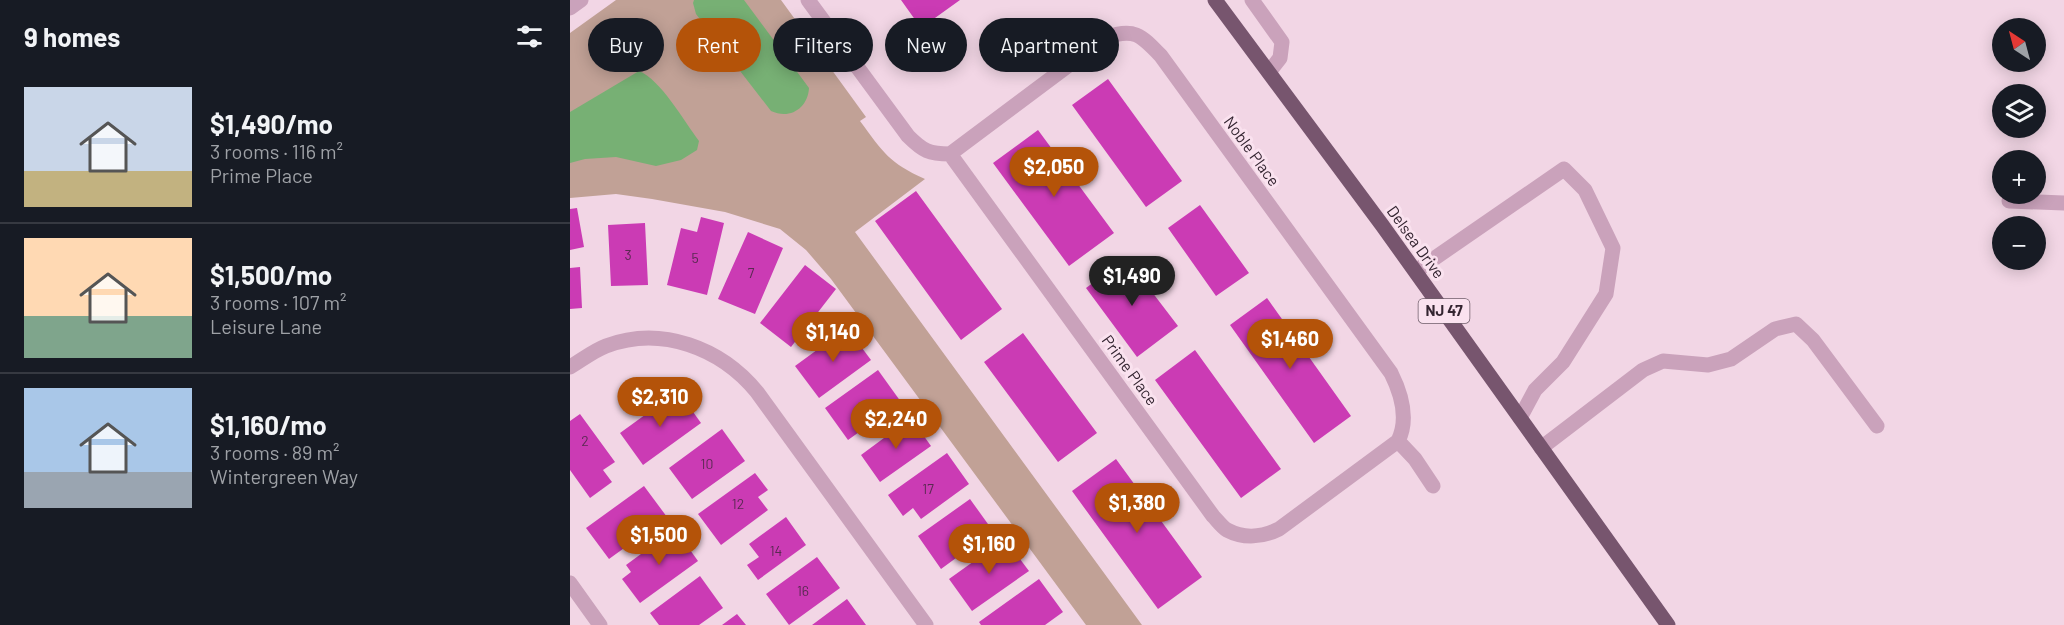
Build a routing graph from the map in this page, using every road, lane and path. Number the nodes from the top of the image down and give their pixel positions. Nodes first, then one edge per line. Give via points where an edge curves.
1 (581, 0) edge
2 (808, 0) edge
3 (1215, 0) edge
4 (1252, 0) edge
5 (570, 8) edge
6 (1269, 72) junction
7 (950, 154) junction
8 (2046, 203) edge
9 (2064, 204) edge
10 (1416, 272) junction
11 (570, 367) edge
12 (1520, 418) junction
13 (1877, 426) dead end
14 (1398, 441) junction
15 (1541, 448) junction
16 (1433, 486) dead end
17 (570, 584) edge
18 (600, 625) edge
19 (926, 625) edge
20 (1668, 625) edge

1 - 5 street
2 - 7 street via 908,136 920,148 934,154
3 - 6 main road, Delsea Drive / NJ 47
4 - 6 street via 1282,42 1280,58
6 - 10 main road, Delsea Drive / NJ 47
7 - 14 street, Prime Place via 1226,530 1265,536 1280,529
7 - 14 street, Noble Place via 1105,38 1121,32 1141,36 1161,56 1391,373 1402,405 1404,430
8 - 9 street
10 - 12 main road, Delsea Drive / NJ 47
10 - 12 street via 1564,169 1585,190 1613,248 1606,294 1563,362 1535,390
11 - 19 street via 606,346 643,339 692,345 731,366 756,392
12 - 15 main road, Delsea Drive / NJ 47
13 - 15 street via 1813,340 1796,324 1774,329 1731,359 1708,365 1663,362 1643,370
14 - 16 street
15 - 20 main road, Delsea Drive / NJ 47
17 - 18 street

